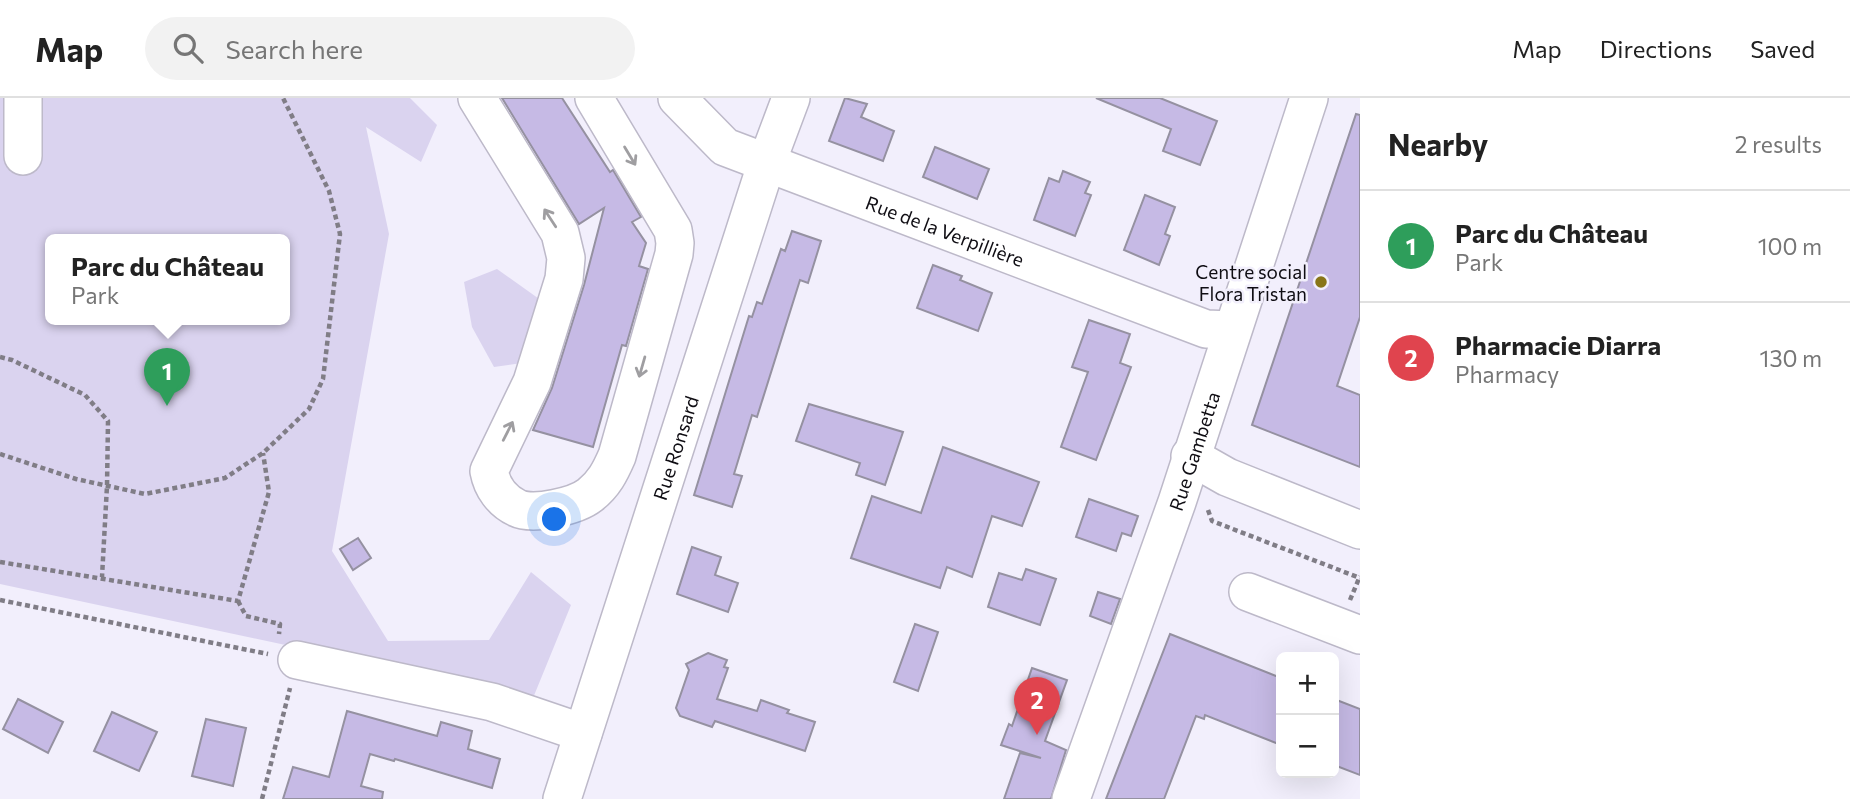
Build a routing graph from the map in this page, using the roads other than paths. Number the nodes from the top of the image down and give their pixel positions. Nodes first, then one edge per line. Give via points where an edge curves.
1 (23, 98) edge
2 (477, 98) edge
3 (594, 98) edge
4 (677, 98) edge
5 (791, 98) edge
6 (1309, 98) edge
7 (23, 156) dead end
8 (767, 162) junction
9 (1231, 330) junction
10 (1190, 456) junction
11 (1360, 530) edge
12 (1248, 592) dead end
13 (1360, 635) edge
14 (287, 658) road end
15 (583, 733) junction
16 (562, 799) edge
17 (1071, 799) edge

1 - 7 street
3 -> 2 street via 673,230 674,254 608,478 589,497 540,510 519,509 497,493 489,471 532,382 564,279 566,258 560,233
4 - 8 street, Rue de la Verpillière via 725,147
5 - 8 street, Rue Ronsard
6 - 9 street, Rue Gambetta
8 - 9 street, Rue de la Verpillière via 1206,329
8 - 15 street, Rue Ronsard
9 - 10 street, Rue Gambetta
10 - 11 street via 1227,477
10 - 17 street, Rue Gambetta
12 - 13 street
14 - 15 street via 492,702
15 - 16 street, Rue Ronsard

